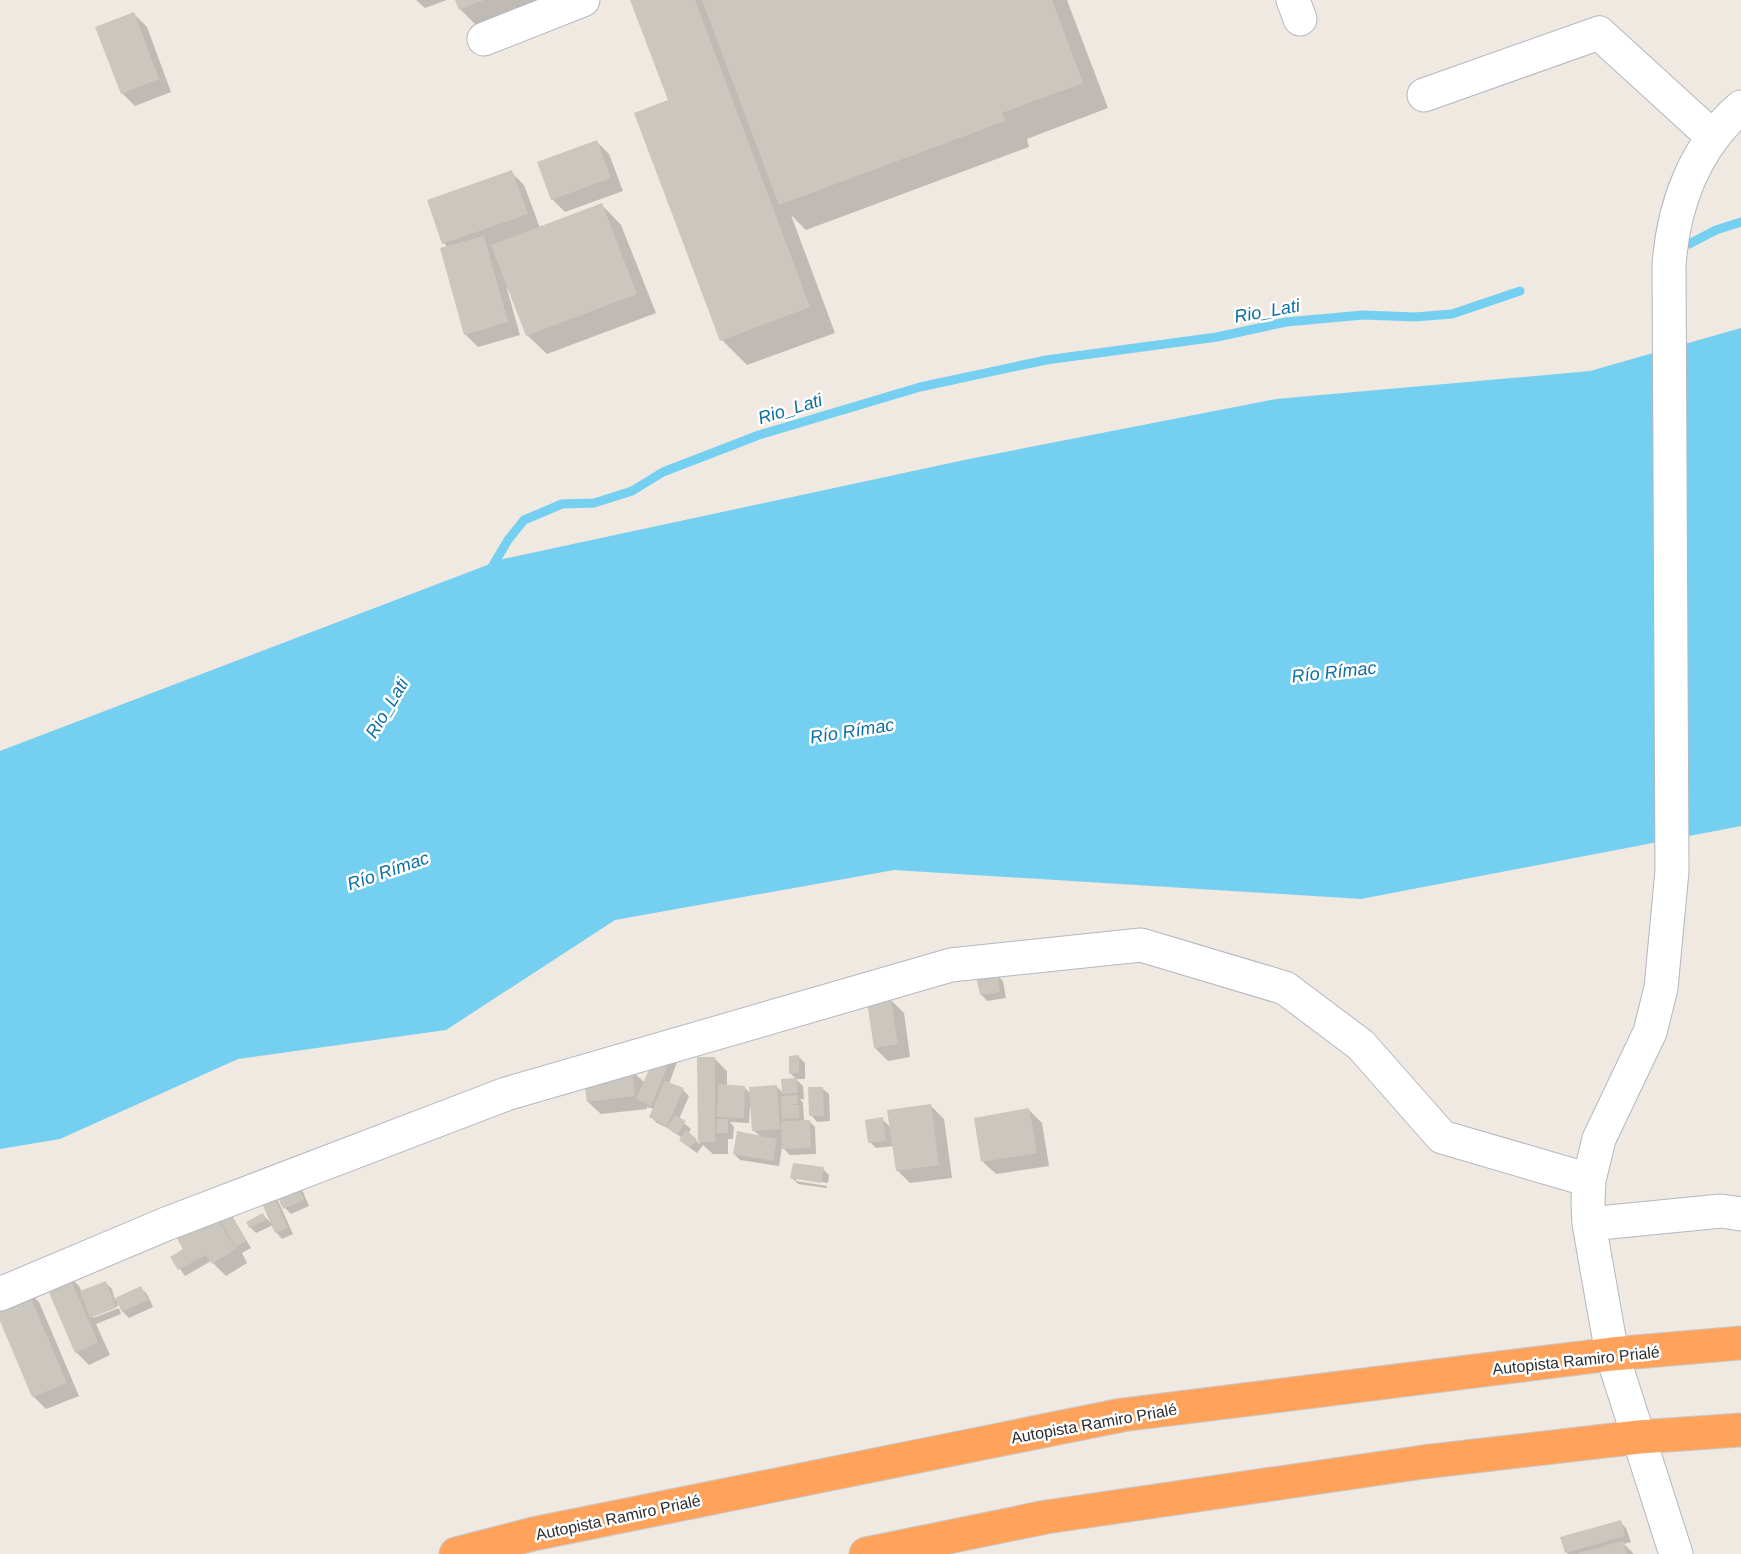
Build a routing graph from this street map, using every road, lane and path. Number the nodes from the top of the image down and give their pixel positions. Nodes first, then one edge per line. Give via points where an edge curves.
1 (583, 0) edge
2 (484, 39) dead end
3 (1424, 95) dead end
4 (1741, 107) edge
5 (1713, 137) junction
6 (1589, 1180) junction
7 (1741, 1214) edge
8 (1589, 1224) junction
9 (0, 1294) edge
10 (1741, 1343) edge
11 (1612, 1354) junction
12 (1741, 1430) edge
13 (1639, 1437) junction
14 (456, 1554) edge
15 (866, 1554) edge
16 (1676, 1554) edge

1 - 2 street
3 - 5 street via 1599,33
4 - 5 street
5 - 6 street via 1683,192 1669,266 1672,871 1661,988 1650,1032 1599,1139
6 - 8 street
6 - 9 street via 1442,1137 1361,1045 1285,988 1142,945 951,965 506,1094 166,1224
7 - 8 street via 1721,1211
8 - 11 street
10 - 11 highway, Autopista Ramiro Prialé
11 - 13 street
11 - 14 highway, Autopista Ramiro Prialé via 1122,1415 533,1534
12 - 13 highway
13 - 15 highway via 1423,1462 1046,1517
13 - 16 street

